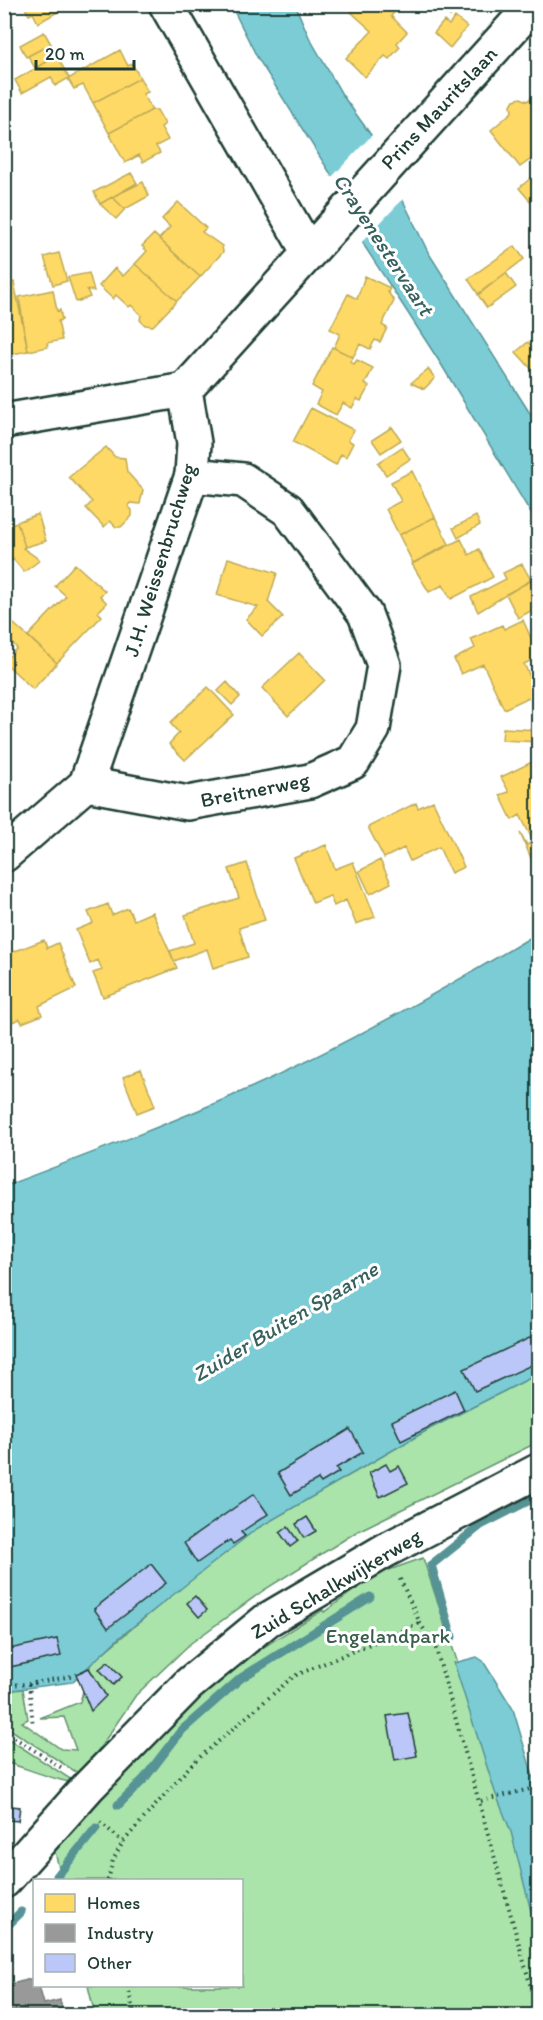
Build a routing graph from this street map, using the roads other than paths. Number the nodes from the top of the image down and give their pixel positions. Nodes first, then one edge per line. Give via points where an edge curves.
1 (166, 4) edge
2 (534, 4) edge
3 (309, 253) junction
4 (185, 390) junction
5 (4, 421) edge
6 (192, 475) junction
7 (86, 784) junction
8 (4, 855) edge
9 (538, 1471) edge
10 (4, 1881) edge

1 - 3 street
2 - 3 street, Prins Mauritslaan
3 - 4 street
4 - 5 street
4 - 6 street, J.H. Weissenbruchweg via 194,443
6 - 7 street, J.H. Weissenbruchweg
6 - 7 street, Breitnerweg via 243,480 288,510 364,614 384,665 373,729 353,762 310,782 189,803
7 - 8 street
9 - 10 street, Zuid Schalkwijkerweg via 386,1550 267,1620 189,1684 88,1787

